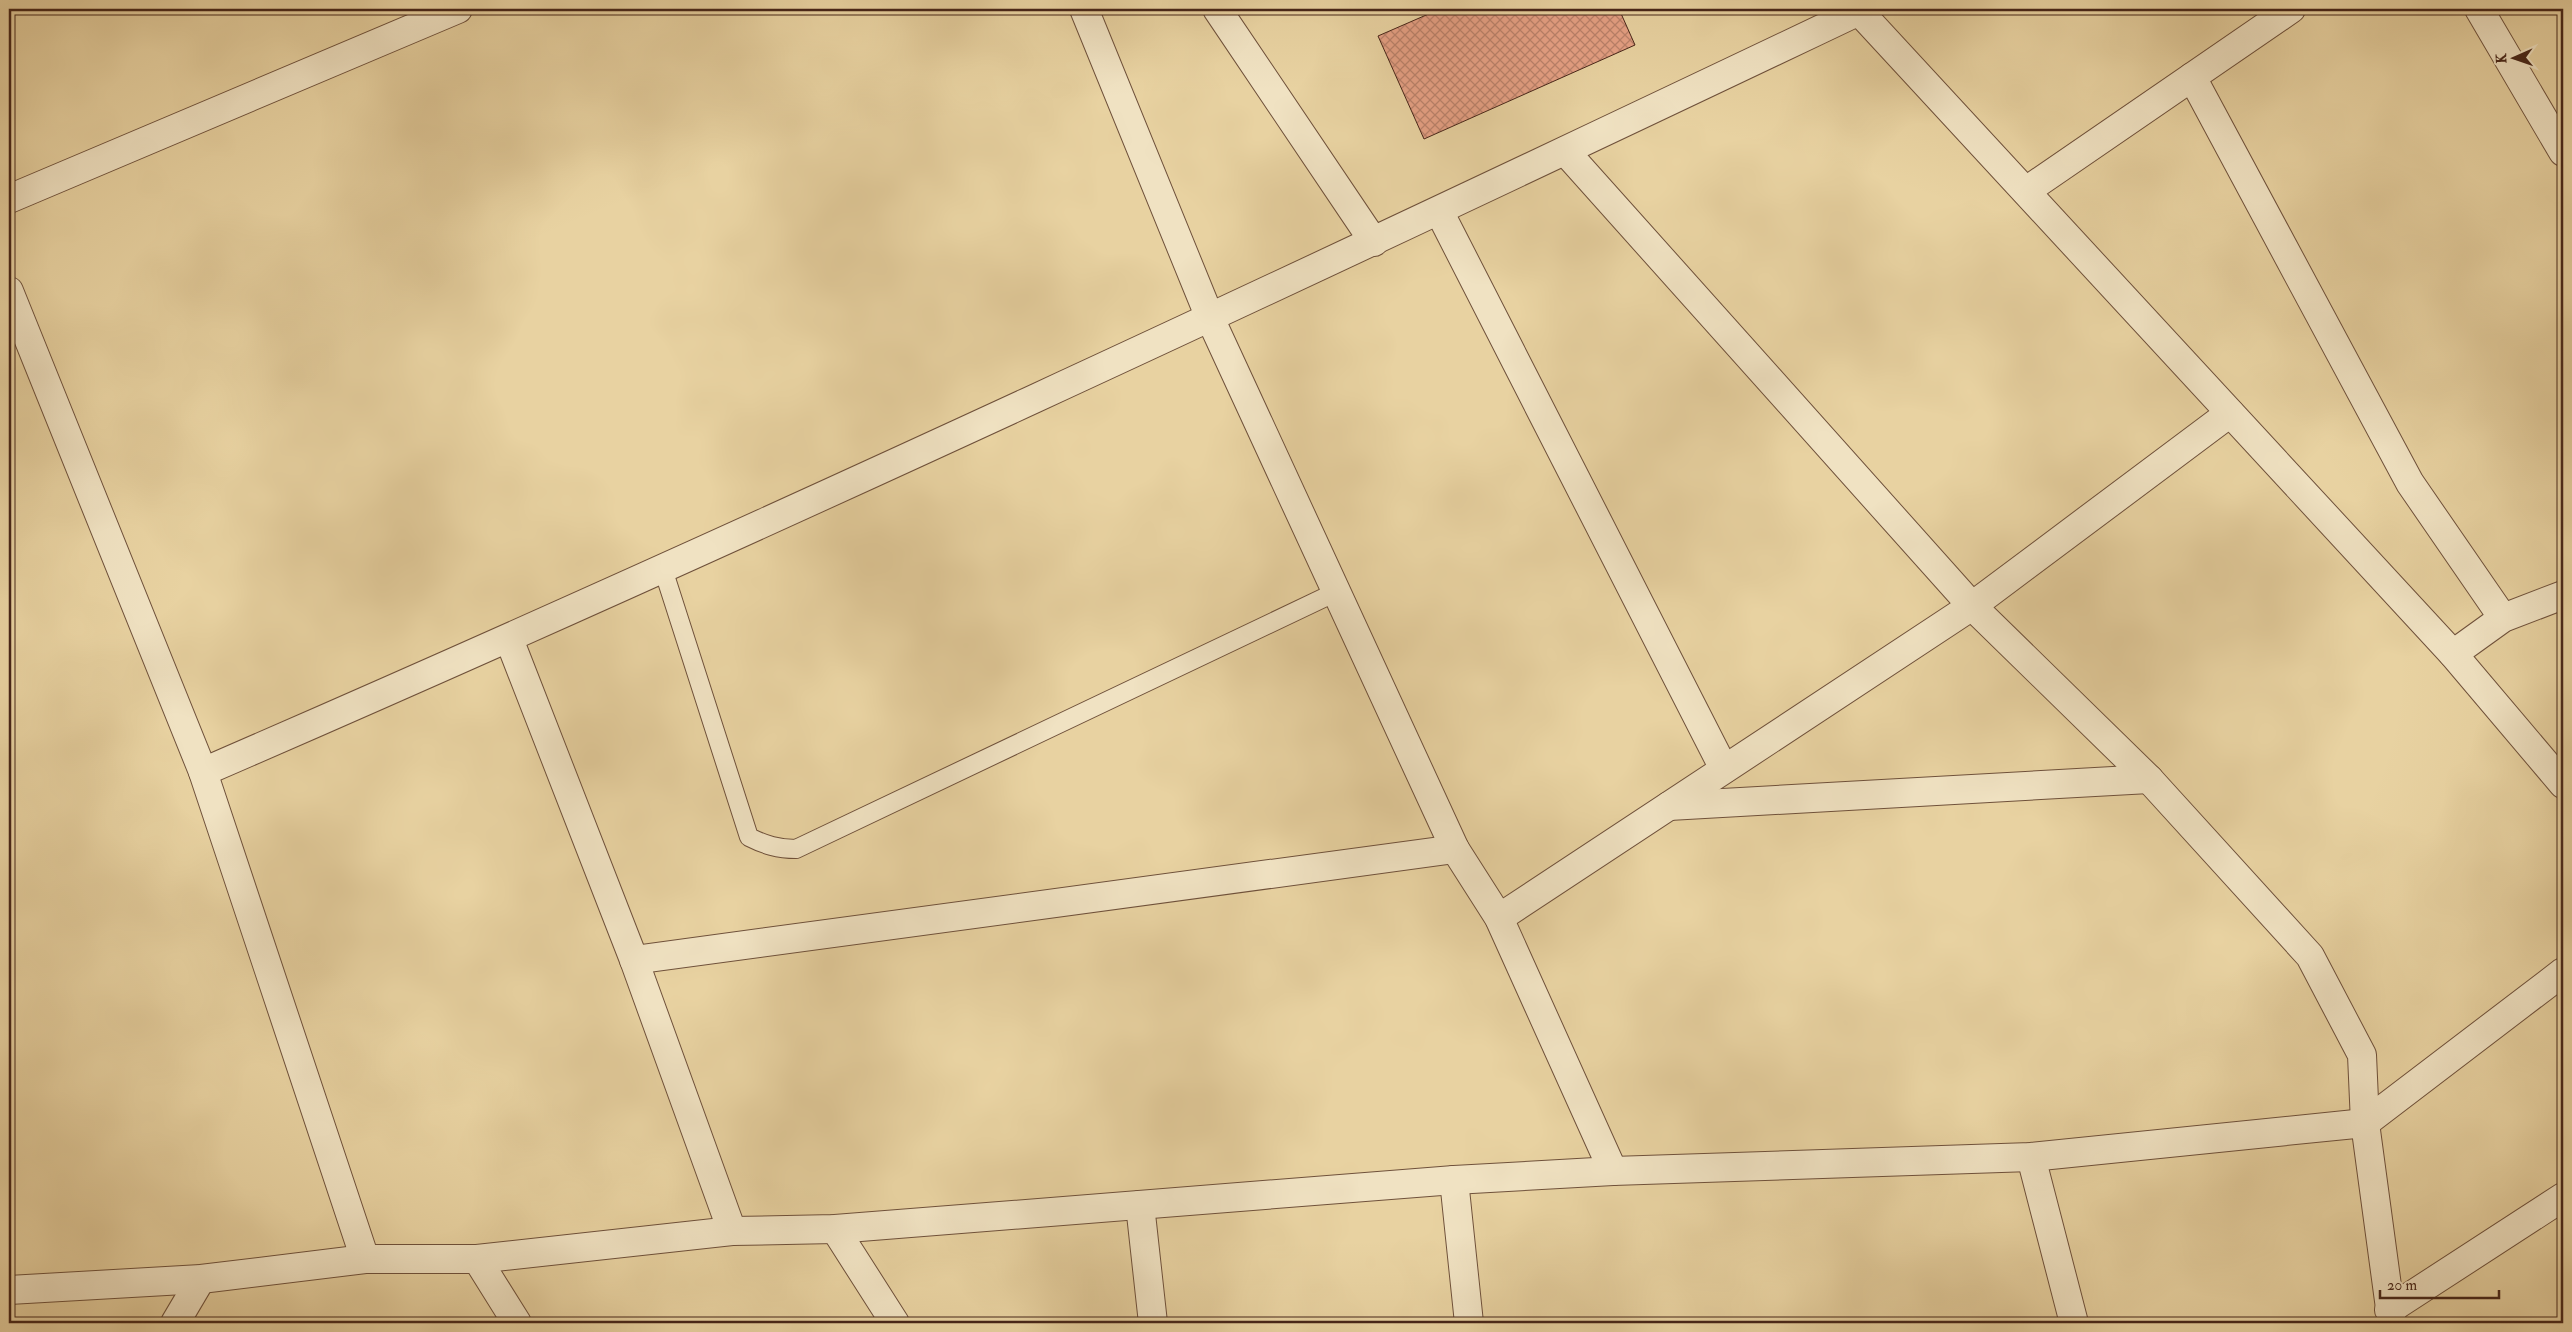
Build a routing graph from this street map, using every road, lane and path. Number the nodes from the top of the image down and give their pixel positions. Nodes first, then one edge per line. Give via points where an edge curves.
1 (458, 9) edge
2 (1084, 9) edge
3 (1217, 9) edge
4 (2291, 9) edge
5 (2479, 9) edge
6 (1858, 10) edge
7 (2192, 77) junction
8 (1565, 151) junction
9 (2563, 152) edge
10 (2026, 191) junction
11 (9, 199) edge
12 (1439, 211) junction
13 (1374, 242) junction
14 (9, 291) edge
15 (1210, 318) junction
16 (2230, 413) junction
17 (663, 569) junction
18 (1336, 592) junction
19 (2563, 594) edge
20 (1972, 606) junction
21 (2503, 618) junction
22 (509, 639) junction
23 (2453, 654) junction
24 (1724, 769) junction
25 (203, 772) junction
26 (2149, 778) junction
27 (2563, 784) edge
28 (1666, 806) junction
29 (1455, 849) junction
30 (1499, 918) junction
31 (634, 960) junction
32 (2563, 972) edge
33 (2365, 1122) junction
34 (2031, 1157) junction
35 (1613, 1171) junction
36 (1454, 1180) junction
37 (2563, 1197) edge
38 (1140, 1205) junction
39 (835, 1229) junction
40 (732, 1231) junction
41 (365, 1259) junction
42 (477, 1259) junction
43 (201, 1279) junction
44 (9, 1290) edge
45 (2390, 1316) edge
46 (175, 1323) edge
47 (516, 1323) edge
48 (895, 1323) edge
49 (1153, 1323) edge
50 (1469, 1323) edge
51 (2074, 1323) edge

1 - 11 street
2 - 15 street
3 - 13 street
4 - 7 street
5 - 9 street
6 - 8 street
6 - 10 street
7 - 10 street
7 - 21 street via 2410,483
8 - 12 street
8 - 20 street
10 - 16 street
12 - 13 street
12 - 24 street
13 - 15 street
14 - 25 street
15 - 17 street
15 - 18 street
16 - 20 street
16 - 23 street
17 - 18 lane via 749,837 782,849 796,849
17 - 22 street
18 - 29 street
19 - 21 street
20 - 24 street
20 - 26 street
21 - 23 street
22 - 25 street
22 - 31 street
23 - 27 street
24 - 28 street
25 - 41 street
26 - 28 street
26 - 33 street via 2310,956 2362,1055
28 - 30 street
29 - 30 street
29 - 31 street
30 - 35 street
31 - 40 street
32 - 33 street
33 - 34 street
33 - 45 street
34 - 35 street
34 - 51 street
35 - 36 street
36 - 38 street
36 - 50 street
37 - 45 street
38 - 39 street
38 - 49 street
39 - 40 street
39 - 48 street
40 - 42 street
41 - 42 street
41 - 43 street
42 - 47 street
43 - 44 street
43 - 46 street

